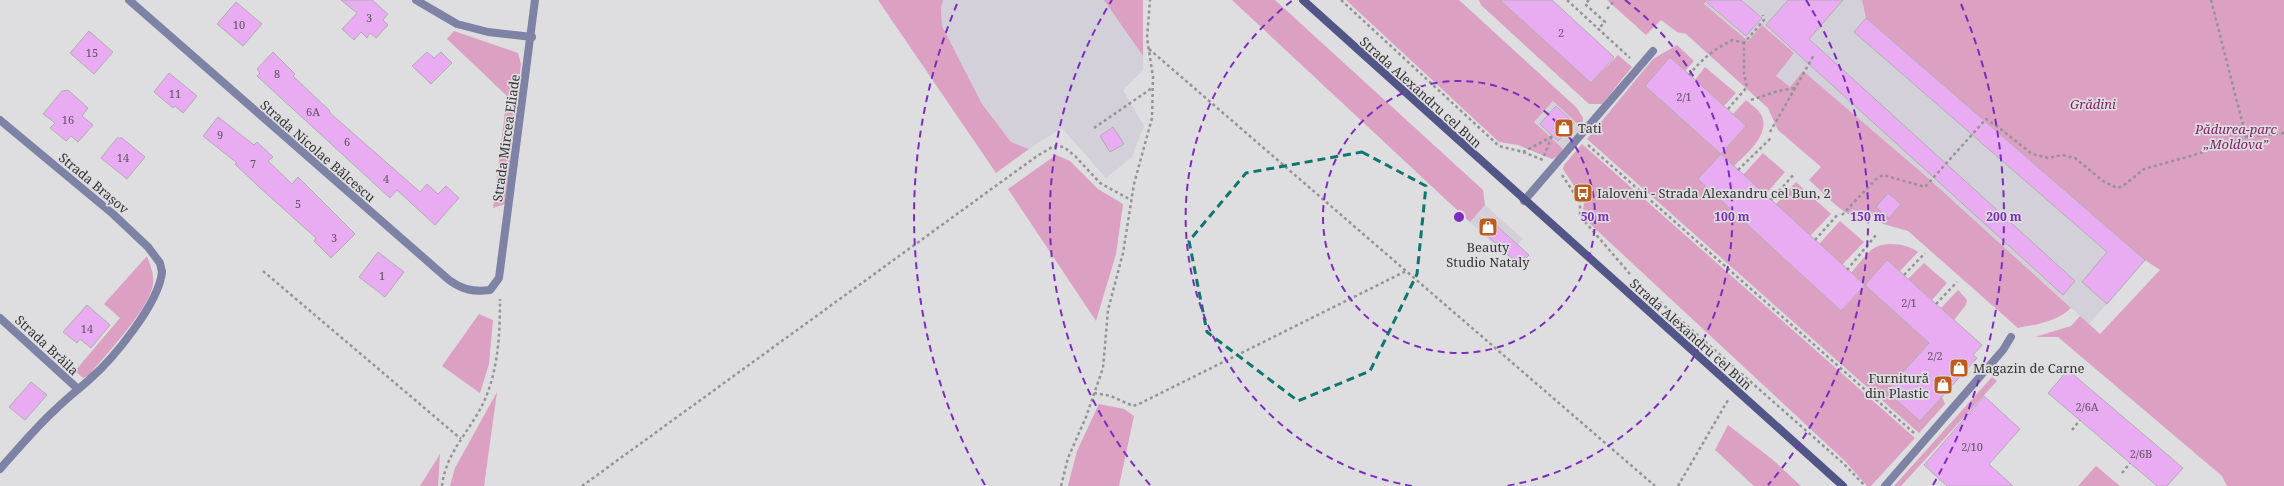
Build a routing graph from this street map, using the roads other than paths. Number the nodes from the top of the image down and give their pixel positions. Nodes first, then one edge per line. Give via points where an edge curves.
1 (129, 0) edge
2 (416, 0) edge
3 (535, 0) edge
4 (1303, 0) edge
5 (532, 37) junction
6 (1653, 51) dead end
7 (0, 120) edge
8 (1524, 201) junction
9 (499, 278) joint
10 (0, 318) edge
11 (2011, 337) dead end
12 (78, 390) junction
13 (0, 469) edge
14 (1843, 486) edge
15 (1885, 486) edge

1 - 9 street, Strada Nicolae Bălcescu via 449,280 461,288 476,292 490,290
2 - 5 street via 457,24 488,32
3 - 5 street, Strada Mircea Eliade
4 - 8 main road, Strada Alexandru cel Bun
5 - 9 street, Strada Mircea Eliade
6 - 8 street
7 - 12 street, Strada Brașov via 113,214 148,247 160,263 161,283 155,298 101,368
8 - 14 main road, Strada Alexandru cel Bun
10 - 12 street, Strada Brăila
11 - 15 street via 2003,350
12 - 13 street via 55,409

